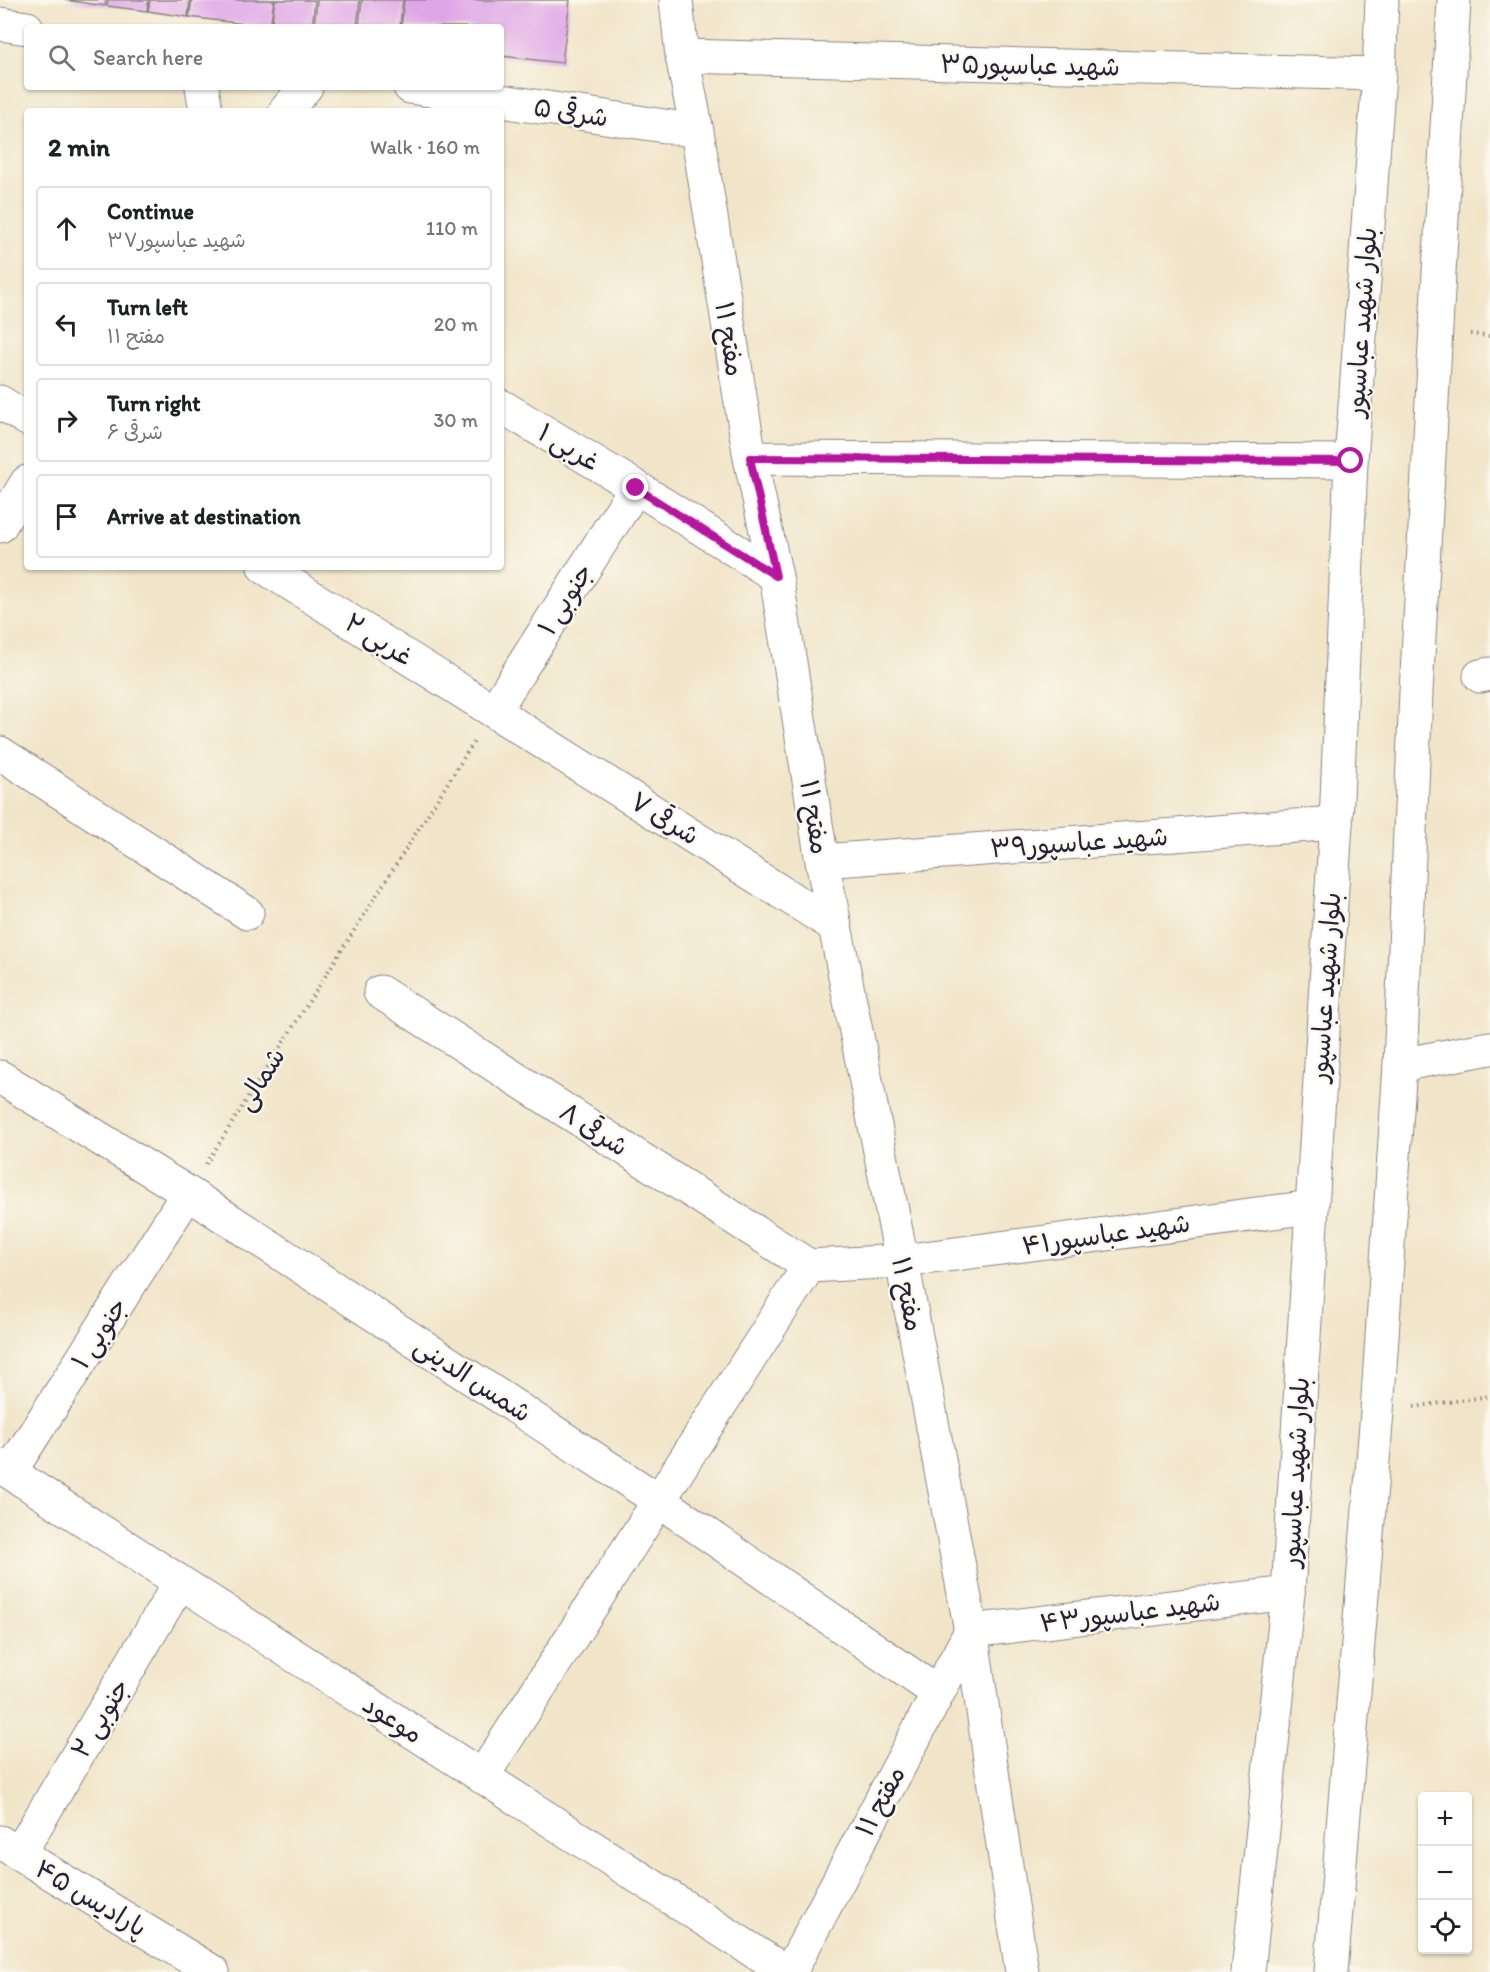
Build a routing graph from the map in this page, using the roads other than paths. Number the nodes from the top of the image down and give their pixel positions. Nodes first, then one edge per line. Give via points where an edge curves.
1 (676, 0) edge
2 (1382, 0) edge
3 (1454, 0) edge
4 (682, 56) junction
5 (1379, 74) junction
6 (202, 90) edge
7 (303, 90) edge
8 (430, 90) edge
9 (206, 108) edge
10 (288, 108) edge
11 (697, 131) junction
12 (0, 402) edge
13 (504, 408) edge
14 (24, 417) edge
15 (750, 458) junction
16 (1351, 461) junction
17 (24, 487) edge
18 (636, 488) junction
19 (0, 526) edge
20 (269, 570) edge
21 (776, 576) junction
22 (494, 711) junction
23 (0, 753) edge
24 (1336, 823) junction
25 (822, 861) junction
26 (247, 913) dead end
27 (835, 926) junction
28 (380, 992) dead end
29 (1490, 1048) edge
30 (1400, 1065) junction
31 (0, 1077) edge
32 (188, 1193) junction
33 (1311, 1207) junction
34 (902, 1262) junction
35 (808, 1266) junction
36 (5, 1469) edge
37 (658, 1500) junction
38 (180, 1582) junction
39 (1288, 1593) junction
40 (971, 1631) junction
41 (938, 1693) junction
42 (482, 1777) junction
43 (10, 1848) edge
44 (213, 1972) edge
45 (786, 1972) edge
46 (790, 1972) edge
47 (1022, 1972) edge
48 (1248, 1972) edge
49 (1331, 1972) edge

1 - 4 street, مفتح ۱۱
2 - 5 street, بلوار شهید عباسپور
3 - 30 street via 1415,704
4 - 5 street, شهید عباسپور۳۵
4 - 11 street, مفتح ۱۱
5 - 16 street, بلوار شهید عباسپور
6 - 9 street
7 - 10 street
8 - 11 street, شرقی ۵
11 - 15 street, مفتح ۱۱
12 - 14 street
13 - 18 street, غربی ۱
15 - 16 street
15 - 21 street, مفتح ۱۱
16 - 24 street, بلوار شهید عباسپور
17 - 19 street
18 - 21 street, غربی ۱
18 - 22 street, جنوبی ۱
20 - 22 street, غربی ۲
21 - 25 street, مفتح ۱۱
22 - 27 street, شرقی ۷
23 - 26 street
24 - 25 street, شهید عباسپور۳۹
24 - 33 street, بلوار شهید عباسپور
25 - 27 street, مفتح ۱۱
27 - 34 street, مفتح ۱۱
28 - 35 street, شرقی ۸
29 - 30 street
30 - 49 street via 1377,1412
31 - 32 street, شمس الدینی
32 - 36 street, ۱ جنوبی
32 - 37 street, شمس الدینی
33 - 34 street, ۴۱شهید عباسپور
33 - 39 street, بلوار شهید عباسپور
34 - 35 street, ۴۱شهید عباسپور
34 - 40 street, مفتح ۱۱
35 - 37 street
36 - 38 street, موعود
37 - 41 street, شمس الدینی
37 - 42 street
38 - 42 street, موعود
38 - 43 street, جنوبی ۲
39 - 40 street, ۴۳شهید عباسپور
39 - 48 street, بلوار شهید عباسپور
40 - 41 street, مفتح ۱۱
40 - 47 street, مفتح ۱۱
41 - 46 street, مفتح ۱۱
42 - 45 street, موعود
43 - 44 street, پارادیس ۴۵

